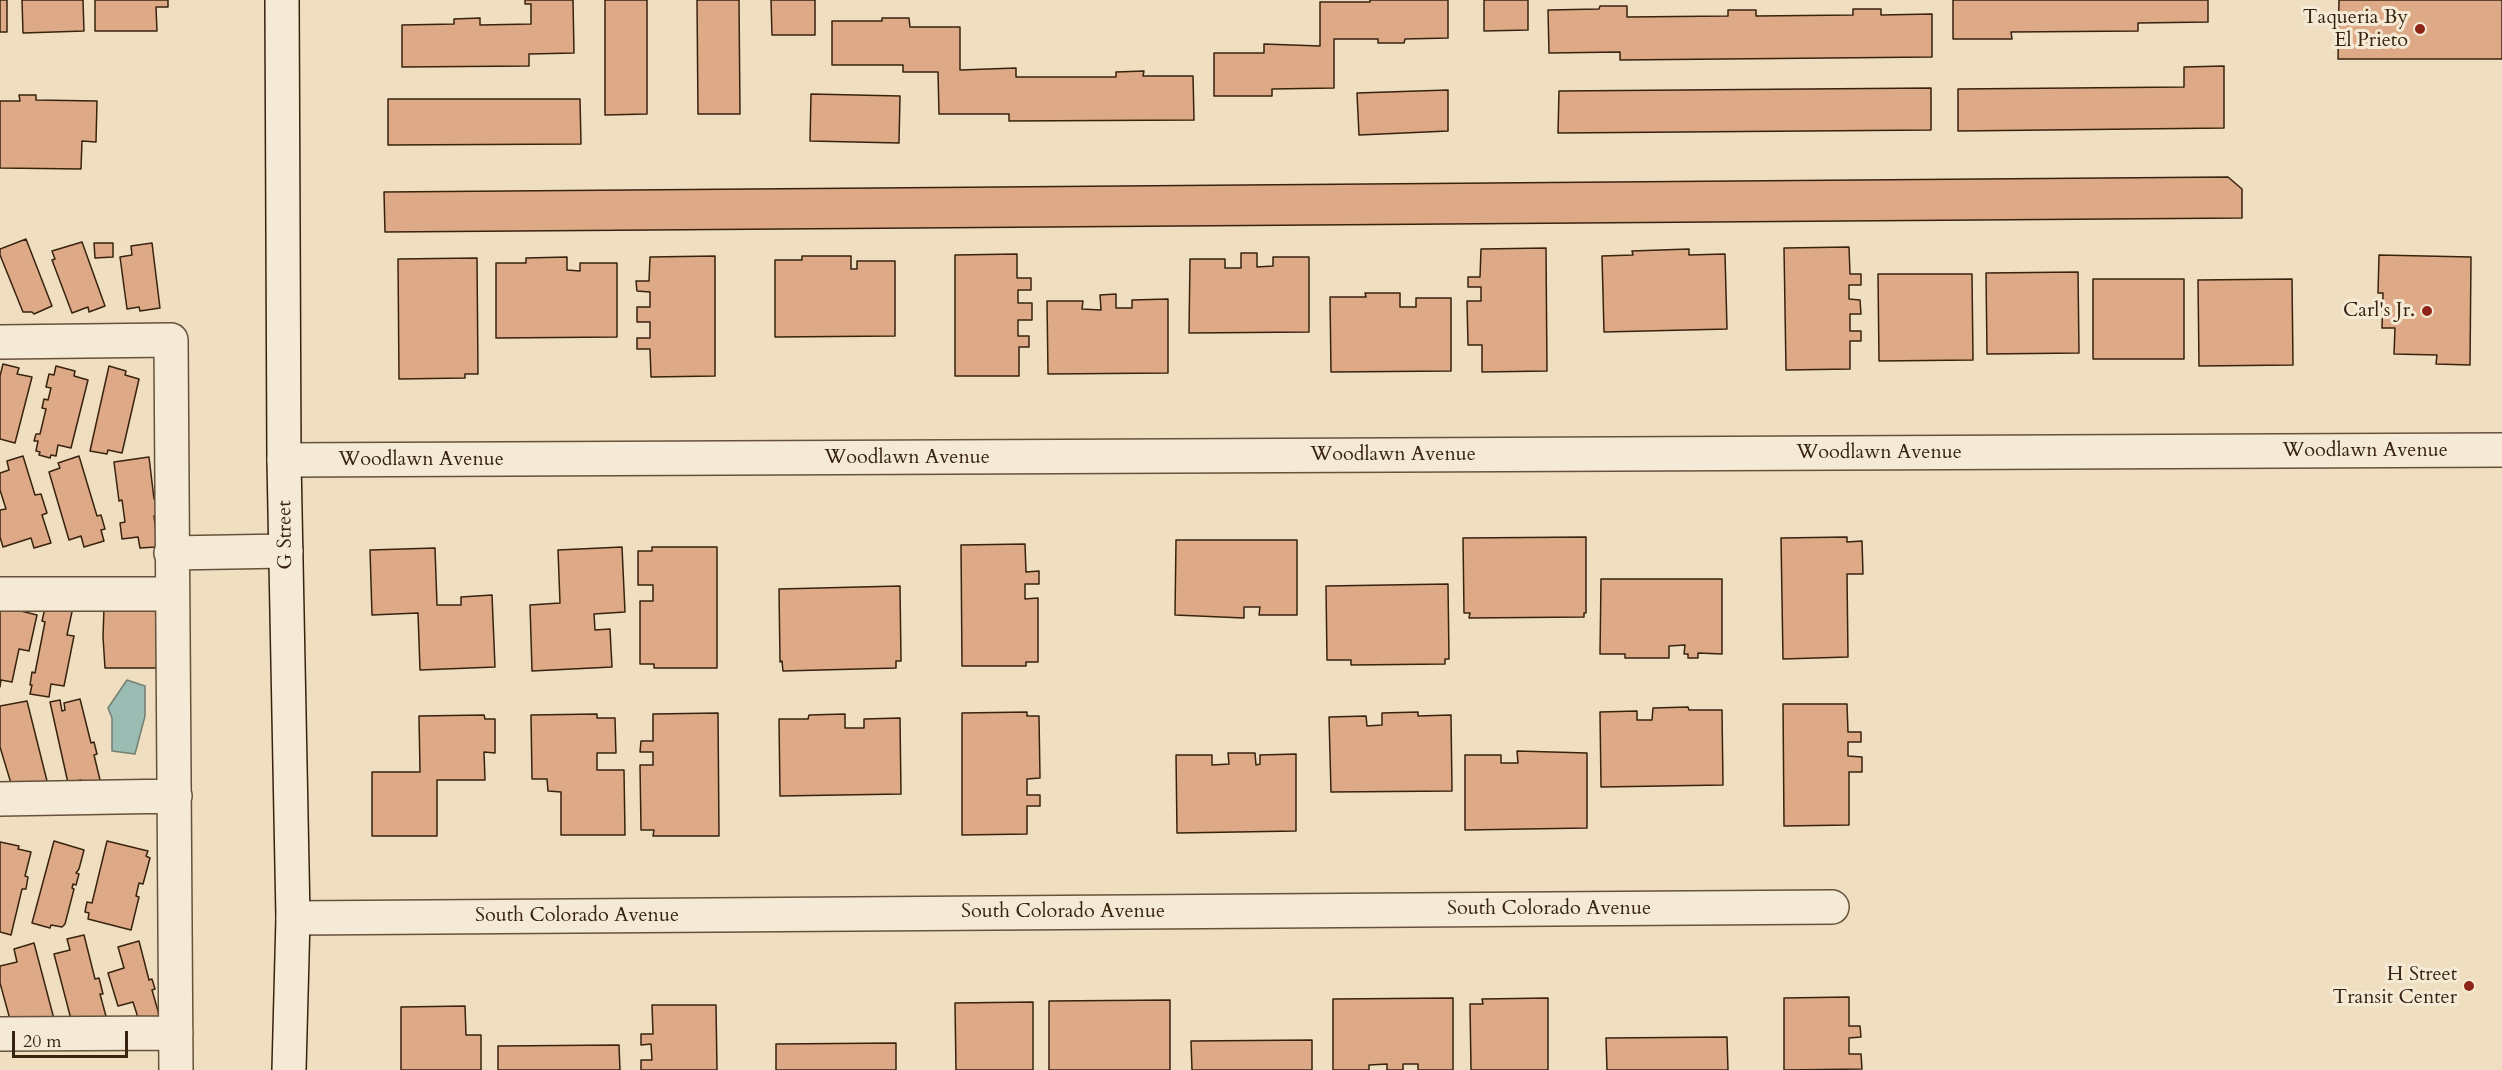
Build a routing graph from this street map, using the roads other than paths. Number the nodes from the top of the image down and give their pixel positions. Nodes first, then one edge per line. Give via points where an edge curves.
1 (282, 0) edge
2 (0, 342) edge
3 (2502, 450) edge
4 (284, 460) junction
5 (286, 551) junction
6 (171, 553) junction
7 (0, 594) edge
8 (171, 594) junction
9 (175, 796) junction
10 (0, 800) edge
11 (1832, 907) dead end
12 (293, 918) junction
13 (176, 1033) junction
14 (0, 1034) edge
15 (176, 1070) edge
16 (289, 1070) edge

1 - 4 street, G Street
2 - 6 street via 171,340
3 - 4 street, Woodlawn Avenue
4 - 5 street, G Street
5 - 6 street
5 - 12 street, G Street
6 - 8 street
7 - 8 street
8 - 9 street
9 - 10 street
9 - 13 street
11 - 12 street, South Colorado Avenue
12 - 16 street, G Street
13 - 14 street
13 - 15 street

